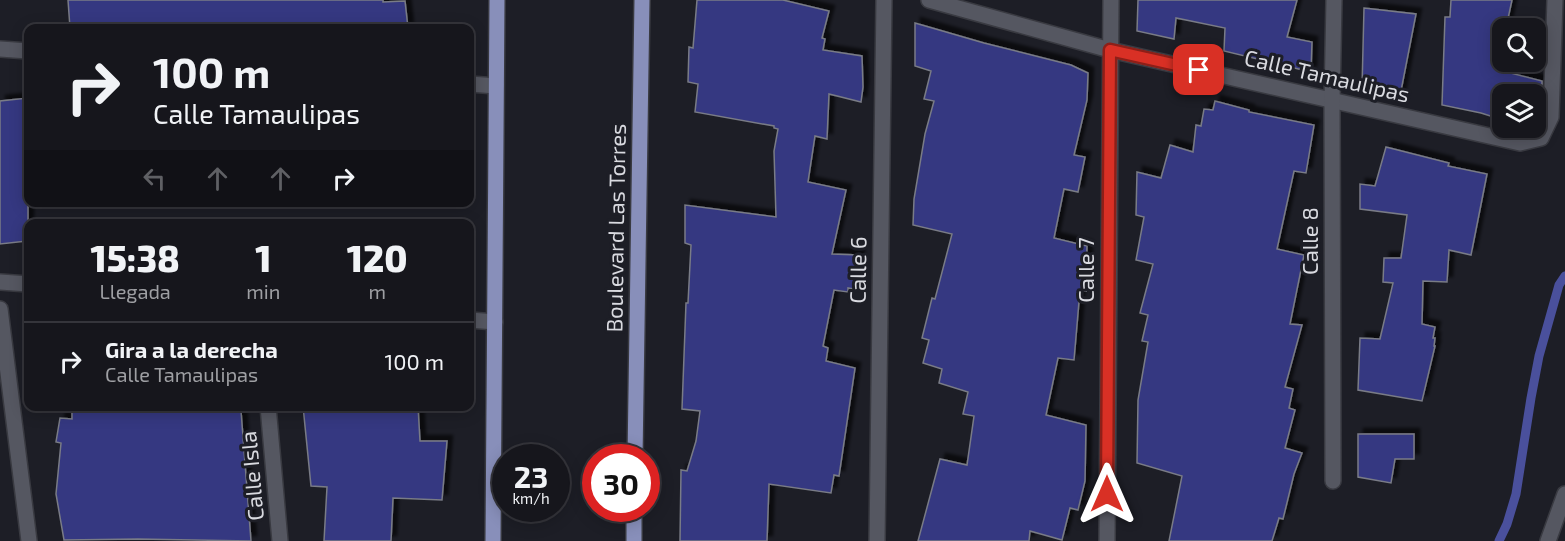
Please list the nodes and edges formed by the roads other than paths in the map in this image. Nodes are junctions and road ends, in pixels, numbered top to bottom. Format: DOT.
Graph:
graph roads {
  1 [pos="497,0"];
  2 [pos="642,0"];
  3 [pos="884,0"];
  4 [pos="929,0"];
  5 [pos="1111,0"];
  6 [pos="1334,0"];
  7 [pos="1555,0"];
  8 [pos="0,49"];
  9 [pos="1110,50"];
  10 [pos="24,51"];
  11 [pos="474,84"];
  12 [pos="496,86"];
  13 [pos="1332,101"];
  14 [pos="0,282"];
  15 [pos="24,284"];
  16 [pos="0,309"];
  17 [pos="474,320"];
  18 [pos="495,322"];
  19 [pos="268,411"];
  20 [pos="635,444"];
  21 [pos="1333,481"];
  22 [pos="1565,494"];
  23 [pos="634,522"];
  24 [pos="29,541"];
  25 [pos="280,541"];
  26 [pos="493,541"];
  27 [pos="634,541"];
  28 [pos="878,541"];
  29 [pos="1107,541"];
  30 [pos="1548,541"];
  1 -- 12 [label="main road"];
  2 -- 20 [label="main road, Boulevard Las Torres"];
  3 -- 28 [label="street, Calle 6"];
  4 -- 9 [label="street, Calle Tamaulipas"];
  5 -- 9 [label="street, Calle 7"];
  6 -- 13 [label="street, Calle 8"];
  7 -- 13 [label="street, Calle Tamaulipas"];
  8 -- 10 [label="street"];
  9 -- 13 [label="street, Calle Tamaulipas"];
  9 -- 29 [label="street, Calle 7"];
  11 -- 12 [label="street"];
  12 -- 18 [label="main road"];
  13 -- 21 [label="street, Calle 8"];
  14 -- 15 [label="street"];
  16 -- 24 [label="street"];
  17 -- 18 [label="street"];
  18 -- 26 [label="main road"];
  19 -- 25 [label="street, Calle Isla"];
  22 -- 30 [label="street"];
  23 -- 27 [label="main road"];
}
